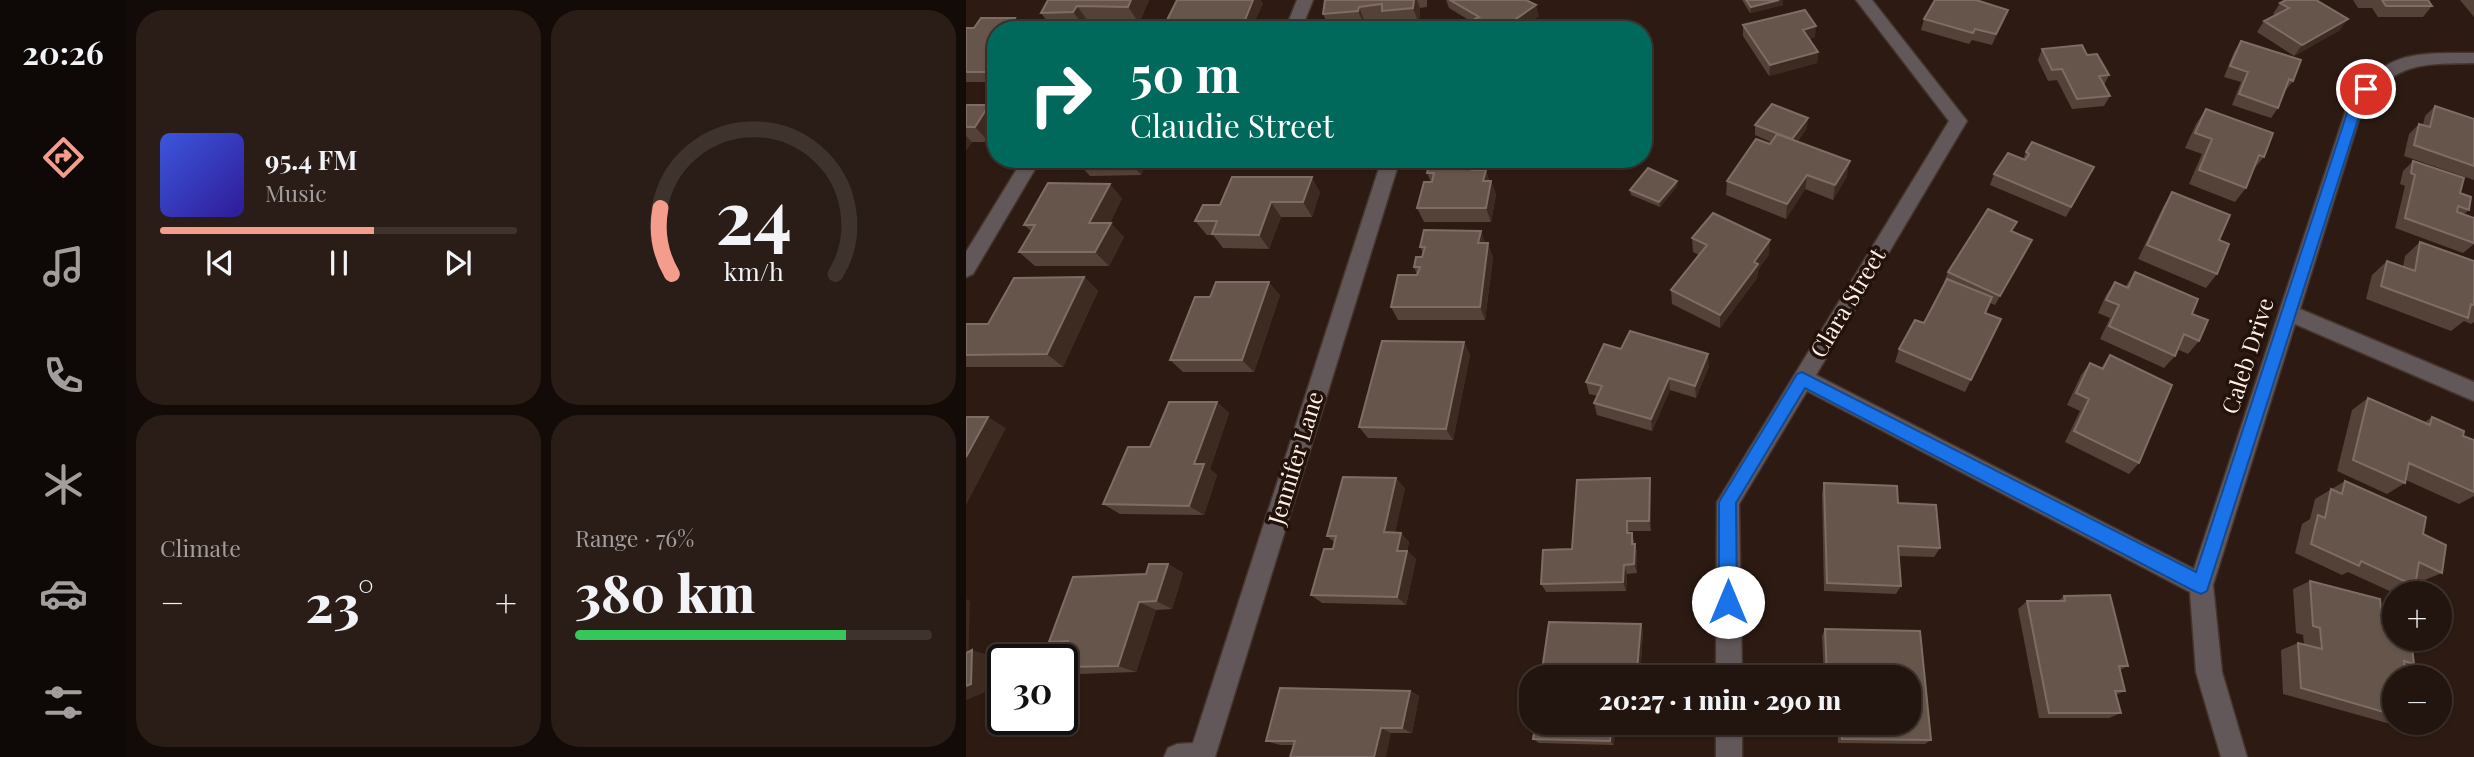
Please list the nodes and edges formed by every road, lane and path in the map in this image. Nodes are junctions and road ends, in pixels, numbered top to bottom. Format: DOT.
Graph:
graph roads {
  1 [pos="1305,0"];
  2 [pos="1864,0"];
  3 [pos="1297,21"];
  4 [pos="2474,58"];
  5 [pos="1027,168"];
  6 [pos="1388,168"];
  7 [pos="966,270"];
  8 [pos="2289,313"];
  9 [pos="1802,378"];
  10 [pos="2474,392"];
  11 [pos="2201,584"];
  12 [pos="1729,665"];
  13 [pos="1729,735"];
  14 [pos="1177,757"];
  15 [pos="1202,757"];
  16 [pos="1729,757"];
  17 [pos="2234,757"];
  1 -- 3 [label="street"];
  2 -- 9 [label="street, Clara Street"];
  4 -- 8 [label="street, Caleb Drive"];
  5 -- 7 [label="street"];
  6 -- 15 [label="street, Jennifer Lane"];
  8 -- 10 [label="street"];
  8 -- 11 [label="street, Caleb Drive"];
  9 -- 11 [label="street"];
  9 -- 12 [label="street, Clara Street"];
  11 -- 17 [label="street, Caleb Drive"];
  13 -- 16 [label="street"];
  14 -- 15 [label="street"];
}
